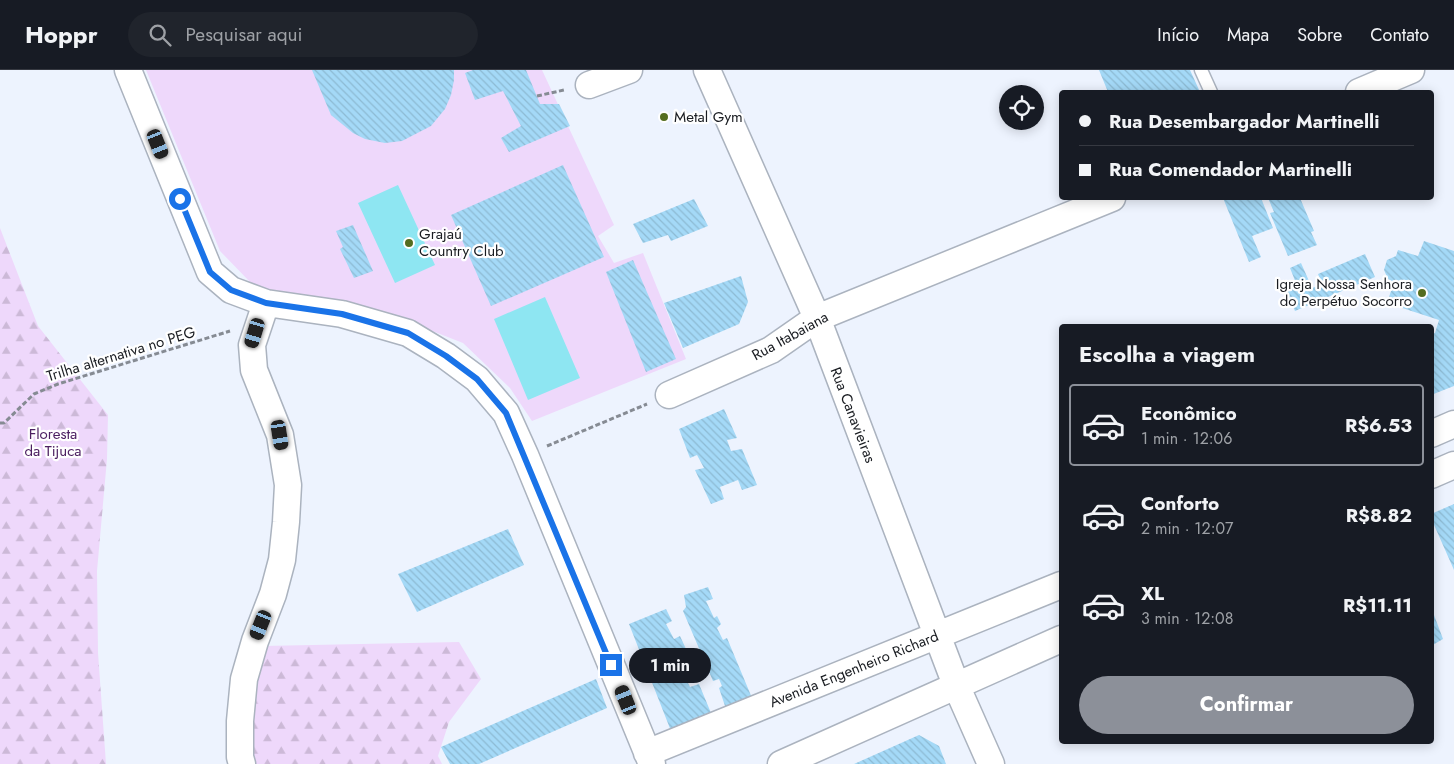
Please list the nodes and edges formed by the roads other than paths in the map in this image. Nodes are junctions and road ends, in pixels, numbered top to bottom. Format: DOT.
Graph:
graph roads {
  1 [pos="128,70"];
  2 [pos="629,70"];
  3 [pos="707,70"];
  4 [pos="1201,70"];
  5 [pos="1411,70"];
  6 [pos="590,84"];
  7 [pos="1210,90"];
  8 [pos="1364,90"];
  9 [pos="1107,200"];
  10 [pos="262,312"];
  11 [pos="817,318"];
  12 [pos="669,395"];
  13 [pos="1454,424"];
  14 [pos="1434,433"];
  15 [pos="1454,465"];
  16 [pos="1434,474"];
  17 [pos="1059,586"];
  18 [pos="937,636"];
  19 [pos="1059,639"];
  20 [pos="956,685"];
  21 [pos="650,758"];
  22 [pos="242,764"];
  23 [pos="781,764"];
  24 [pos="991,764"];
  1 -- 10 [label="street"];
  2 -- 6 [label="street"];
  3 -- 11 [label="street, Rua Canavieiras"];
  4 -- 7 [label="lane"];
  5 -- 8 [label="street"];
  9 -- 11 [label="street, Rua Itabaiana"];
  10 -- 21 [label="street"];
  10 -- 22 [label="street"];
  11 -- 12 [label="street, Rua Itabaiana"];
  11 -- 18 [label="street, Rua Canavieiras"];
  13 -- 14 [label="street"];
  15 -- 16 [label="street"];
  17 -- 18 [label="street, Avenida Engenheiro Richard"];
  18 -- 20 [label="street, Rua Canavieiras"];
  18 -- 21 [label="street, Avenida Engenheiro Richard"];
  19 -- 20 [label="street"];
  20 -- 23 [label="street"];
  20 -- 24 [label="street, Rua Canavieiras"];
}
